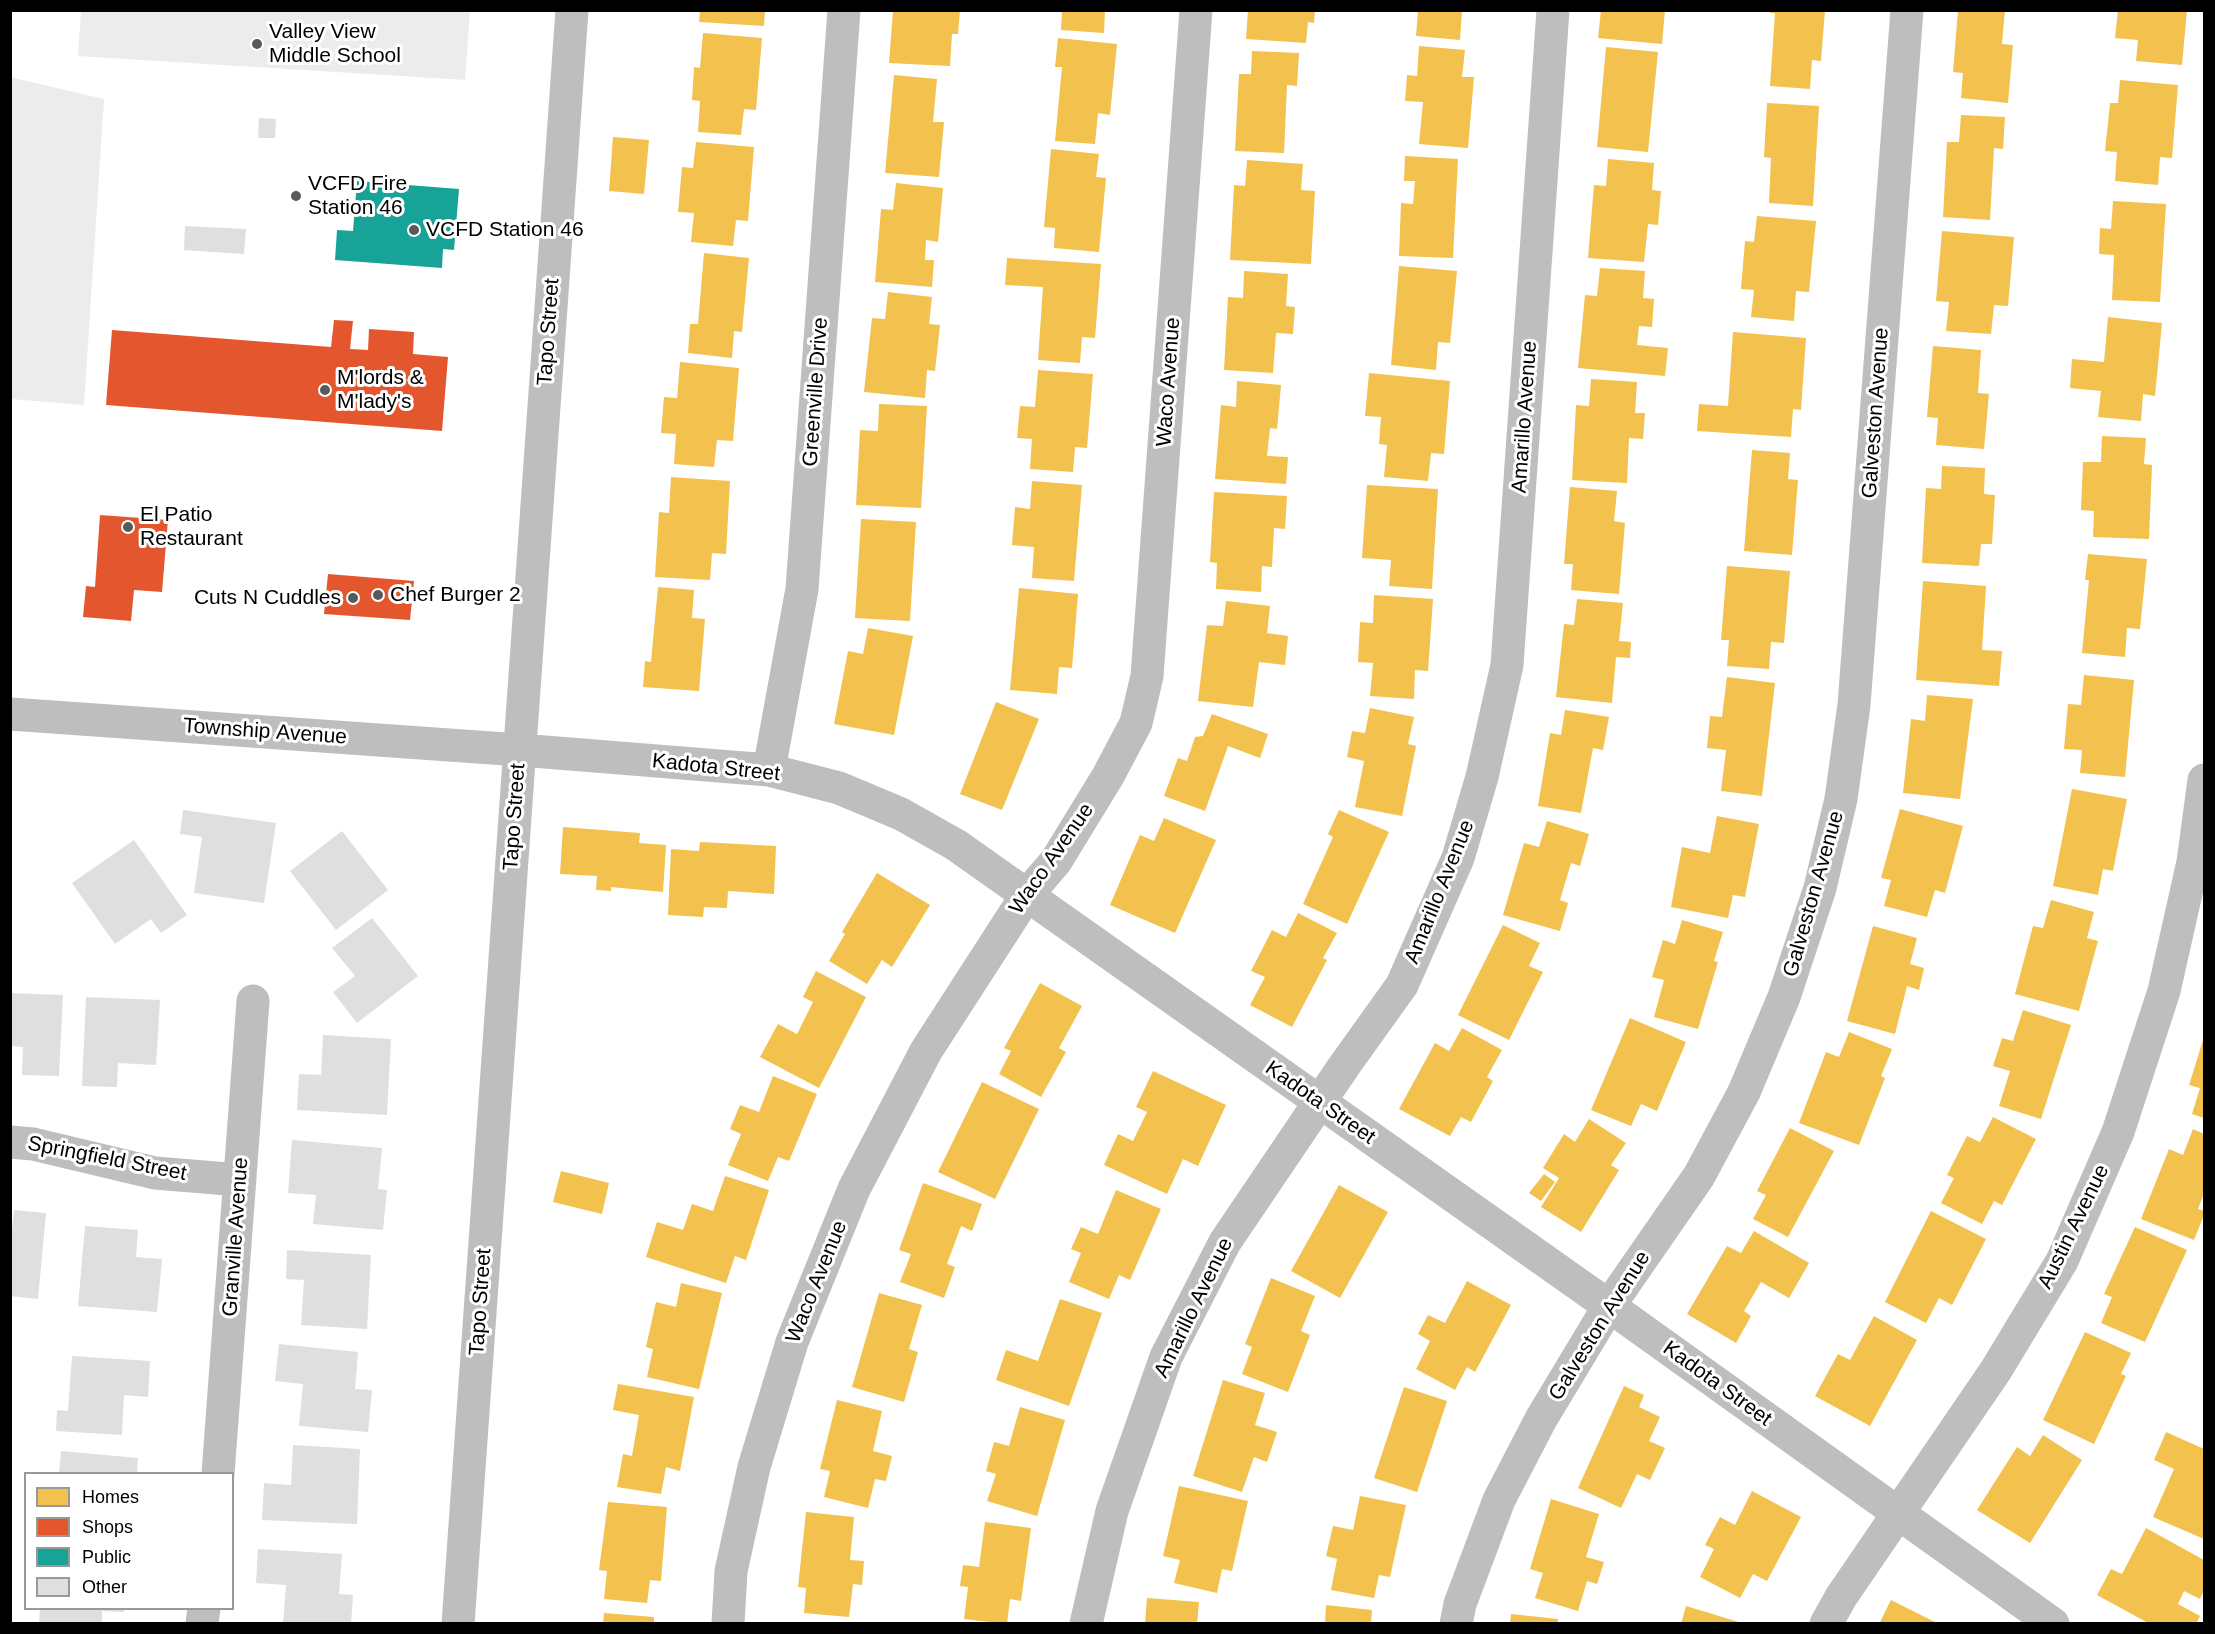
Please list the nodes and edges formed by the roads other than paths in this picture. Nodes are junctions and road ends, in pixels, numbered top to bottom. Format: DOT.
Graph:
graph roads {
  1 [pos="572,10"];
  2 [pos="844,10"];
  3 [pos="1196,10"];
  4 [pos="1553,10"];
  5 [pos="1907,10"];
  6 [pos="10,714"];
  7 [pos="520,750"];
  8 [pos="769,770"];
  9 [pos="2205,780"];
  10 [pos="1026,896"];
  11 [pos="253,1001"];
  12 [pos="1319,1102"];
  13 [pos="10,1142"];
  14 [pos="240,1180"];
  15 [pos="1609,1306"];
  16 [pos="218,1472"];
  17 [pos="1898,1514"];
  18 [pos="458,1623"];
  19 [pos="728,1623"];
  20 [pos="1086,1623"];
  21 [pos="1456,1623"];
  22 [pos="1826,1623"];
  23 [pos="2053,1623"];
  1 -- 7 [label="street, Tapo Street"];
  2 -- 8 [label="street, Greenville Drive"];
  3 -- 10 [label="street, Waco Avenue"];
  4 -- 12 [label="street, Amarillo Avenue"];
  5 -- 15 [label="street, Galveston Avenue"];
  6 -- 7 [label="street, Township Avenue"];
  7 -- 8 [label="street, Kadota Street"];
  7 -- 18 [label="street, Tapo Street"];
  8 -- 10 [label="street, Kadota Street"];
  9 -- 17 [label="street, Austin Avenue"];
  10 -- 12 [label="street, Kadota Street"];
  10 -- 19 [label="street, Waco Avenue"];
  11 -- 14 [label="street, Granville Avenue"];
  12 -- 15 [label="street, Kadota Street"];
  12 -- 20 [label="street, Amarillo Avenue"];
  13 -- 14 [label="street, Springfield Street"];
  14 -- 16 [label="street, Granville Avenue"];
  15 -- 17 [label="street, Kadota Street"];
  15 -- 21 [label="street, Galveston Avenue"];
  17 -- 22 [label="street, Austin Avenue"];
  17 -- 23 [label="street, Kadota Street"];
}
